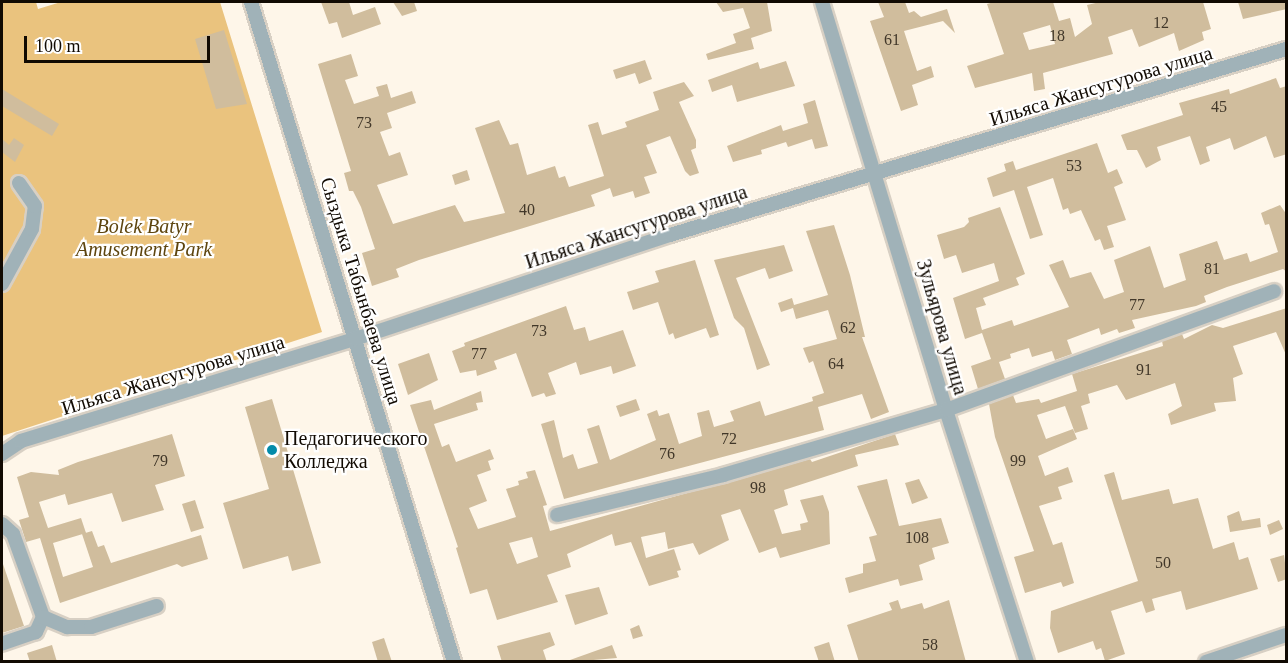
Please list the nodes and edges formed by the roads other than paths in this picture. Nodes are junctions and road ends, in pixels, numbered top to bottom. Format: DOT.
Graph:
graph roads {
  1 [pos="251,2"];
  2 [pos="822,2"];
  3 [pos="1287,49"];
  4 [pos="877,173"];
  5 [pos="19,183"];
  6 [pos="2,284"];
  7 [pos="1274,291"];
  8 [pos="355,339"];
  9 [pos="946,410"];
  10 [pos="2,454"];
  11 [pos="557,515"];
  12 [pos="2,524"];
  13 [pos="157,606"];
  14 [pos="43,617"];
  15 [pos="1287,635"];
  16 [pos="2,644"];
  17 [pos="454,662"];
  18 [pos="1027,662"];
  19 [pos="1206,662"];
  1 -- 8 [label="street, Сыздыка Табынбаева улица"];
  2 -- 4 [label="street, Зульярова улица"];
  3 -- 4 [label="street, Ильяса Жансугурова улица"];
  4 -- 8 [label="street, Ильяса Жансугурова улица"];
  4 -- 9 [label="street, Зульярова улица"];
  5 -- 6 [label="street"];
  7 -- 9 [label="street"];
  8 -- 10 [label="street, Ильяса Жансугурова улица"];
  8 -- 17 [label="street, Сыздыка Табынбаева улица"];
  9 -- 11 [label="street"];
  9 -- 18 [label="street, Зульярова улица"];
  12 -- 14 [label="street"];
  13 -- 14 [label="street"];
  14 -- 16 [label="street"];
  15 -- 19 [label="street"];
}
